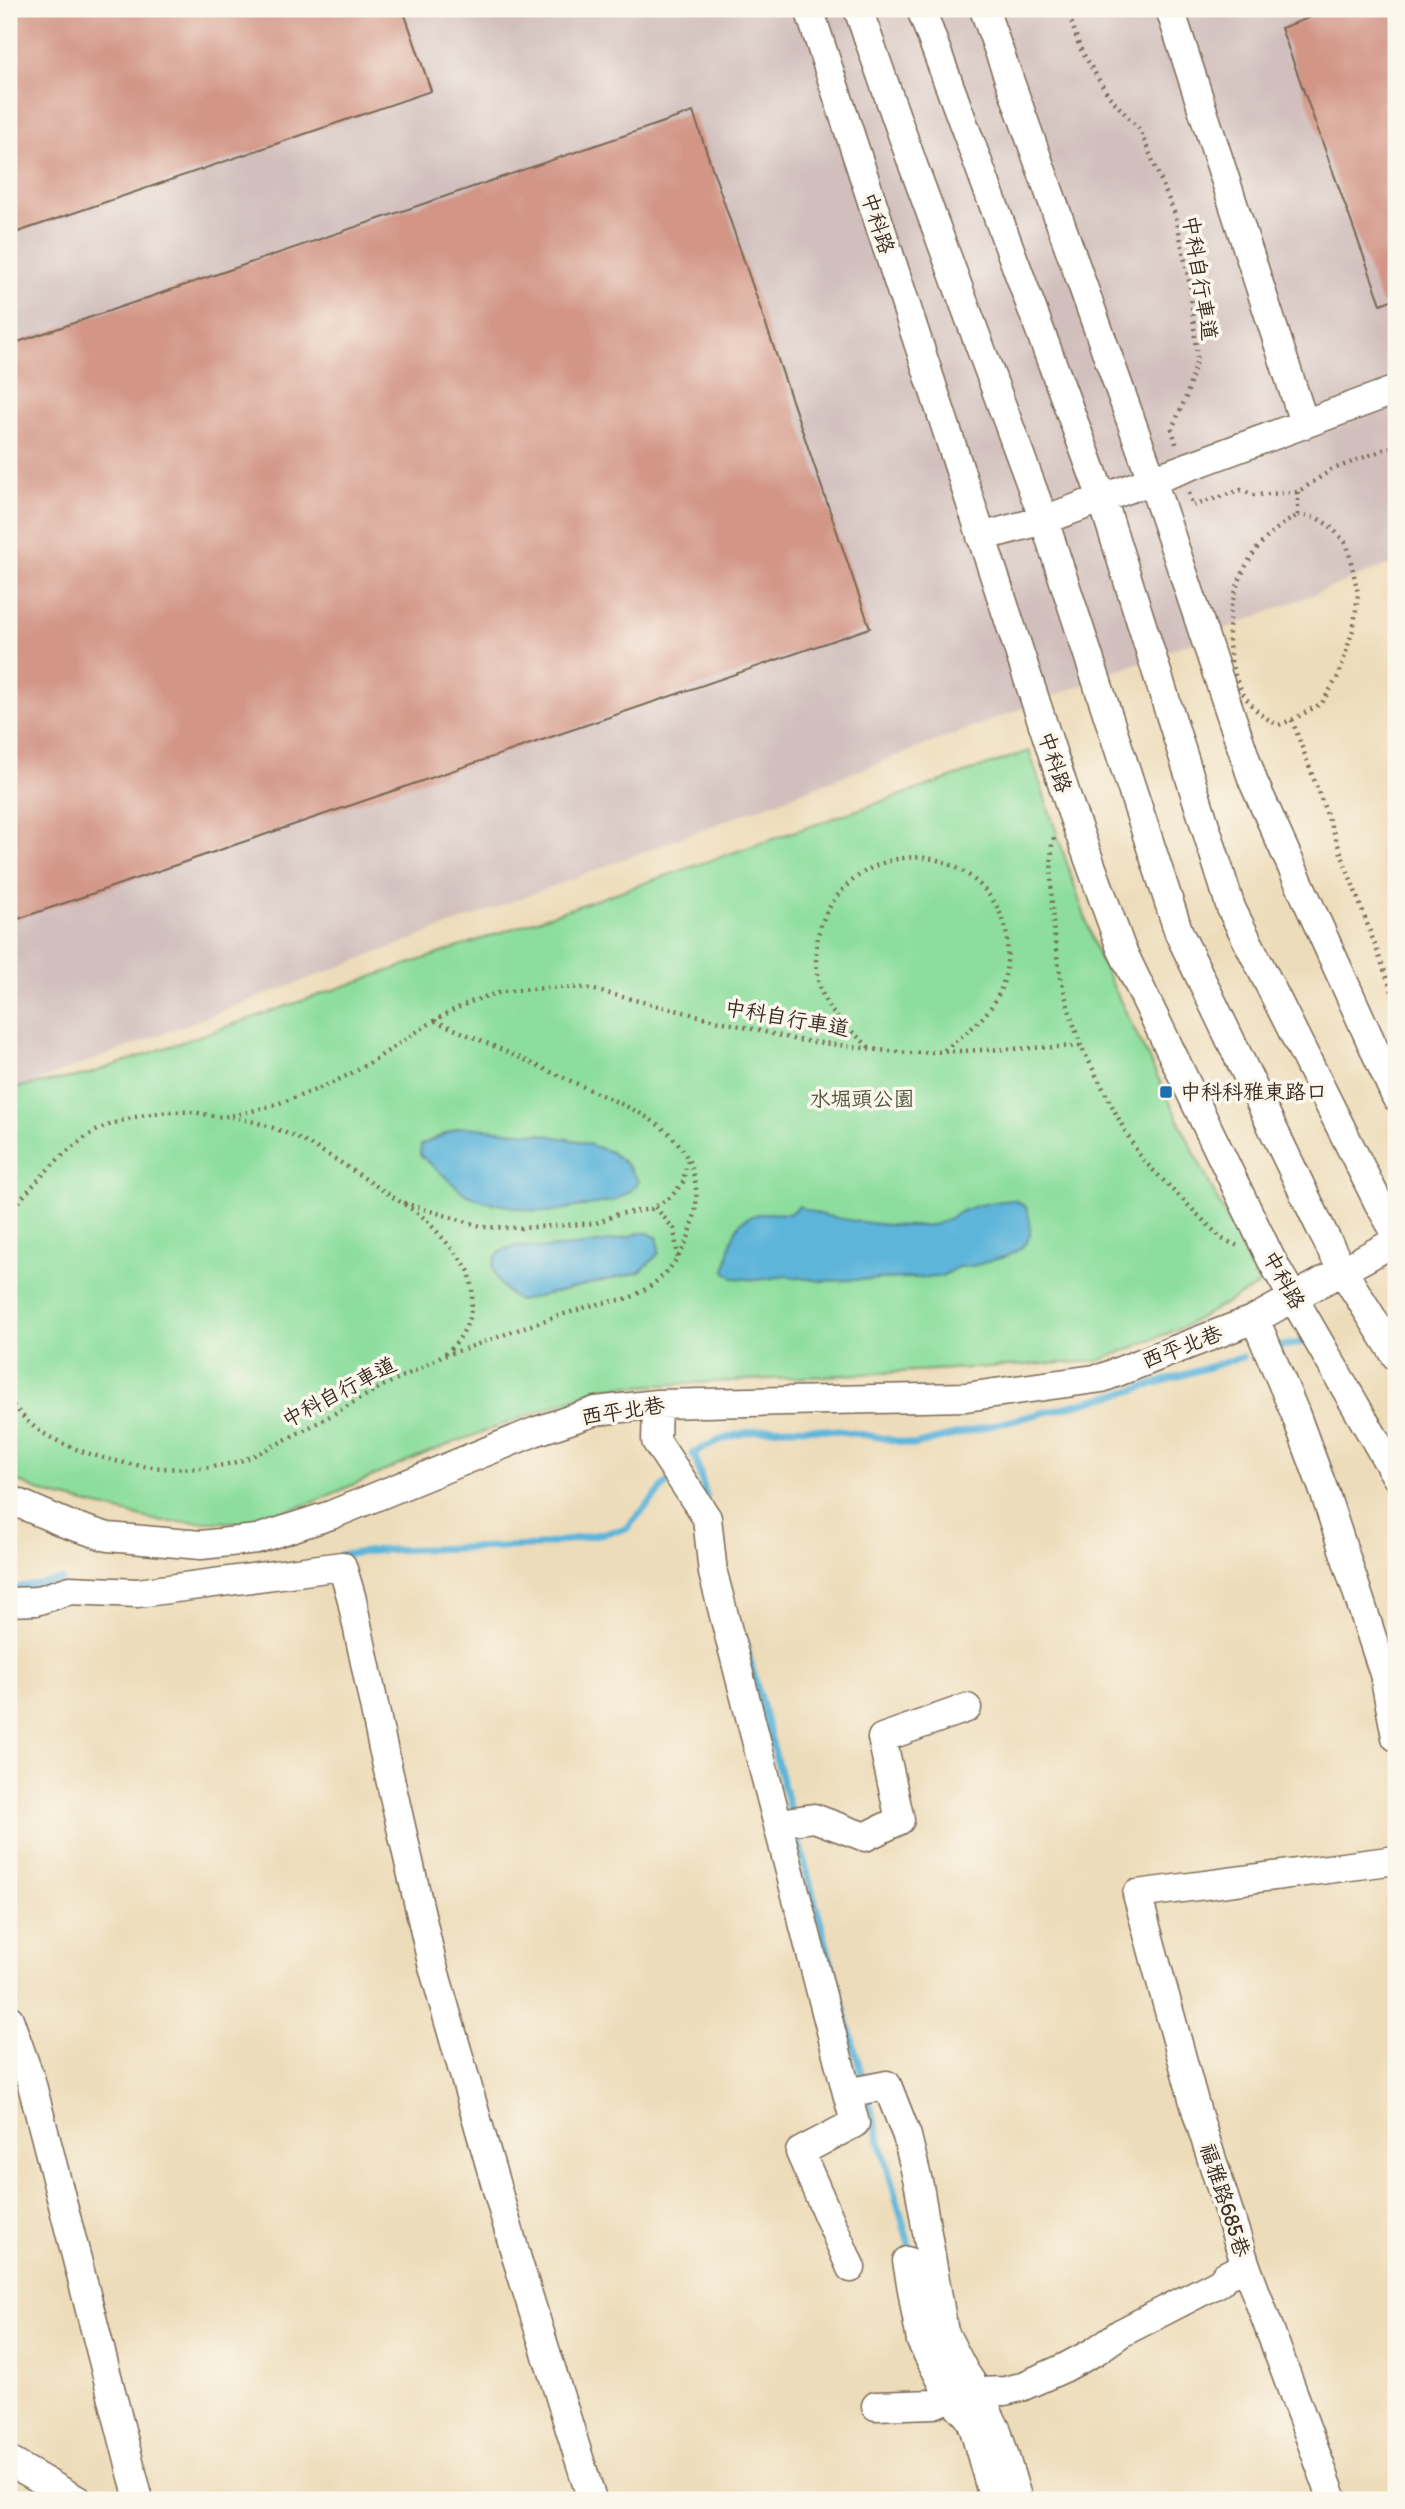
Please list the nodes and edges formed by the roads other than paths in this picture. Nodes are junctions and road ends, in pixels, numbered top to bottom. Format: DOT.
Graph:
graph roads {
  1 [pos="808,9"];
  2 [pos="843,9"];
  3 [pos="858,9"];
  4 [pos="921,9"];
  5 [pos="932,9"];
  6 [pos="984,9"];
  7 [pos="1170,9"];
  8 [pos="947,80"];
  9 [pos="913,166"];
  10 [pos="1396,390"];
  11 [pos="1304,423"];
  12 [pos="1152,480"];
  13 [pos="1102,498"];
  14 [pos="1044,520"];
  15 [pos="981,537"];
  16 [pos="1396,1097"];
  17 [pos="1396,1233"];
  18 [pos="1396,1241"];
  19 [pos="1342,1270"];
  20 [pos="1294,1298"];
  21 [pos="1255,1319"];
  22 [pos="1396,1356"];
  23 [pos="657,1404"];
  24 [pos="1396,1476"];
  25 [pos="9,1499"];
  26 [pos="9,1602"];
  27 [pos="968,1708"];
  28 [pos="1396,1737"];
  29 [pos="779,1823"];
  30 [pos="1396,1860"];
  31 [pos="9,2019"];
  32 [pos="847,2093"];
  33 [pos="907,2261"];
  34 [pos="1246,2266"];
  35 [pos="850,2268"];
  36 [pos="978,2392"];
  37 [pos="950,2397"];
  38 [pos="876,2406"];
  39 [pos="9,2461"];
  40 [pos="77,2500"];
  41 [pos="139,2500"];
  42 [pos="592,2500"];
  43 [pos="994,2500"];
  44 [pos="1018,2500"];
  45 [pos="1333,2500"];
  1 -- 15 [label="street, 中科路"];
  2 -- 9 [label="street"];
  3 -- 9 [label="street"];
  4 -- 8 [label="street"];
  5 -- 8 [label="street"];
  6 -- 12 [label="street"];
  7 -- 11 [label="street"];
  8 -- 13 [label="street"];
  9 -- 14 [label="street"];
  10 -- 11 [label="street"];
  11 -- 12 [label="street"];
  12 -- 13 [label="street"];
  12 -- 16 [label="street"];
  13 -- 14 [label="street"];
  13 -- 17 [label="street"];
  14 -- 15 [label="street"];
  14 -- 19 [label="street"];
  15 -- 20 [label="street, 中科路"];
  18 -- 19 [label="street, 西平北巷"];
  19 -- 20 [label="street, 西平北巷"];
  19 -- 22 [label="street"];
  20 -- 21 [label="street, 西平北巷"];
  20 -- 24 [label="street, 中科路"];
  21 -- 23 [label="street, 西平北巷"];
  21 -- 28 [label="street"];
  23 -- 25 [label="street, 西平北巷"];
  23 -- 29 [label="street"];
  26 -- 42 [label="street"];
  27 -- 29 [label="street"];
  29 -- 32 [label="street"];
  30 -- 34 [label="street, 福雅路685巷"];
  31 -- 41 [label="street"];
  32 -- 35 [label="street"];
  32 -- 36 [label="street"];
  33 -- 37 [label="street"];
  34 -- 36 [label="street"];
  34 -- 45 [label="street, 福雅路685巷"];
  36 -- 37 [label="street"];
  36 -- 44 [label="street"];
  37 -- 38 [label="street"];
  37 -- 43 [label="street"];
  39 -- 40 [label="street"];
}
